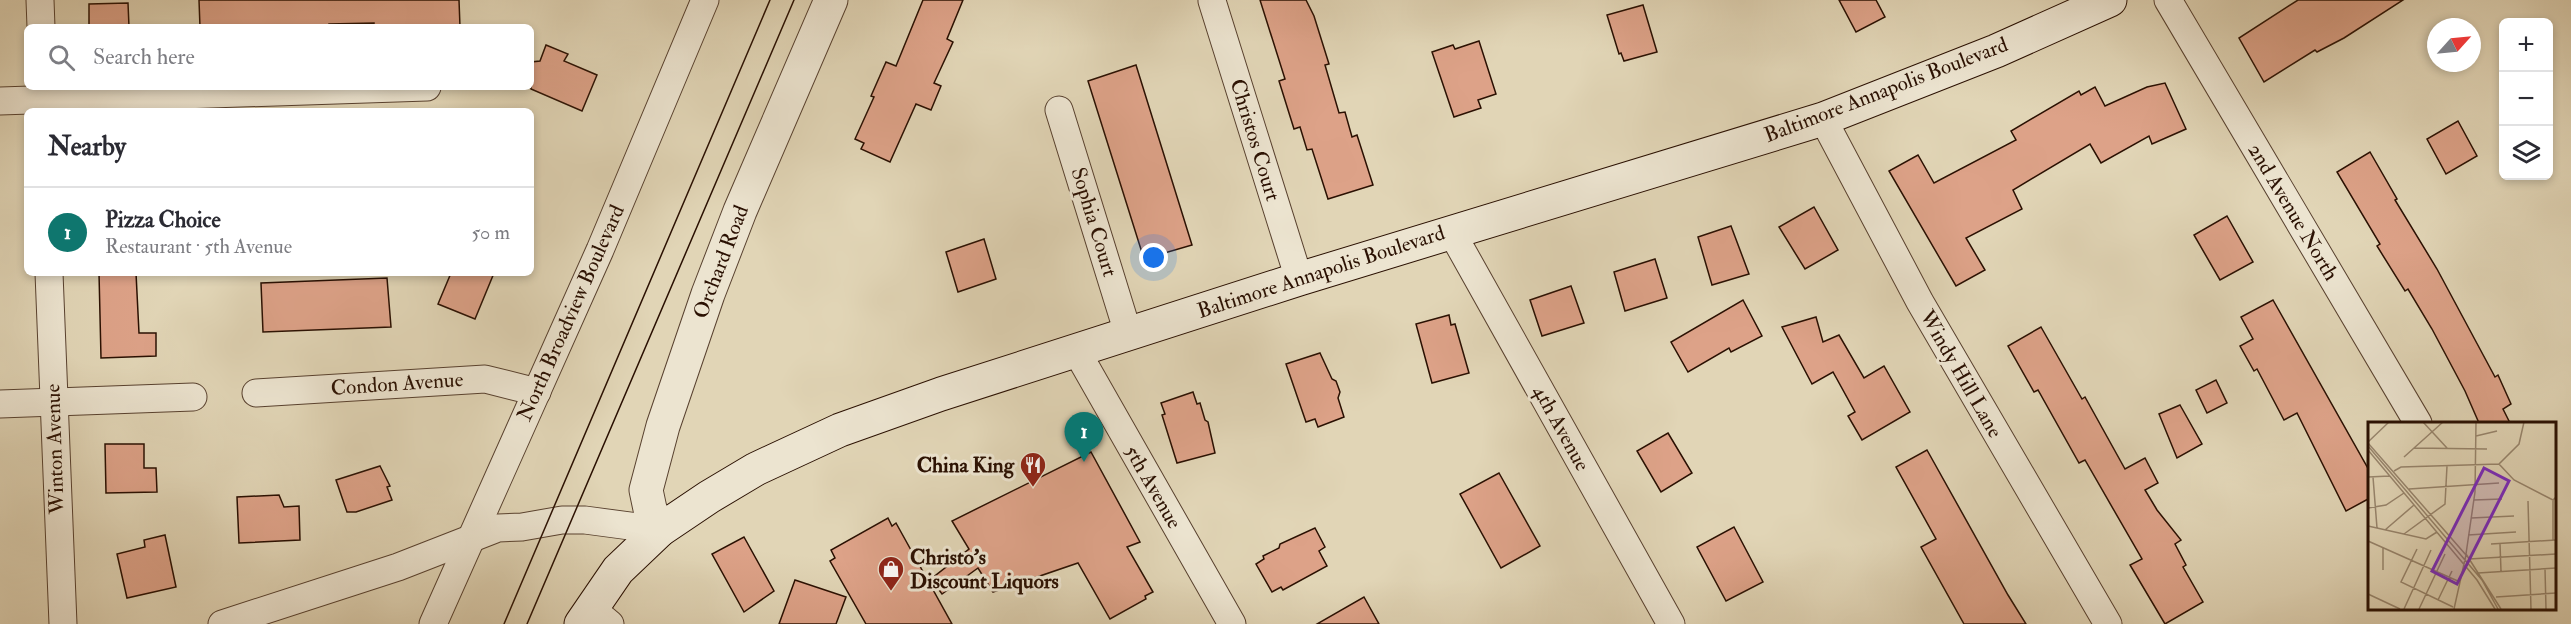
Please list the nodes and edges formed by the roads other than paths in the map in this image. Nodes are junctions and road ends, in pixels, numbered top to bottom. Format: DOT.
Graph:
graph roads {
  1 [pos="40,0"];
  2 [pos="705,0"];
  3 [pos="831,0"];
  4 [pos="2110,0"];
  5 [pos="2168,0"];
  6 [pos="1212,1"];
  7 [pos="41,24"];
  8 [pos="331,90"];
  9 [pos="44,99"];
  10 [pos="0,101"];
  11 [pos="1059,110"];
  12 [pos="1823,119"];
  13 [pos="1451,231"];
  14 [pos="49,276"];
  15 [pos="1299,279"];
  16 [pos="1128,333"];
  17 [pos="1076,350"];
  18 [pos="537,392"];
  19 [pos="256,393"];
  20 [pos="193,397"];
  21 [pos="53,402"];
  22 [pos="0,404"];
  23 [pos="2417,422"];
  24 [pos="660,530"];
  25 [pos="470,540"];
  26 [pos="594,619"];
  27 [pos="63,624"];
  28 [pos="222,624"];
  29 [pos="433,624"];
  30 [pos="1232,624"];
  31 [pos="1671,624"];
  32 [pos="2108,624"];
  1 -- 7 [label="street"];
  2 -- 18 [label="street, North Broadview Boulevard"];
  3 -- 24 [label="main road, Orchard Road"];
  4 -- 12 [label="main road, Baltimore Annapolis Boulevard"];
  5 -- 23 [label="street, 2nd Avenue North"];
  6 -- 15 [label="street, Christos Court"];
  8 -- 9 [label="street"];
  9 -- 10 [label="street"];
  11 -- 16 [label="street, Sophia Court"];
  12 -- 13 [label="main road, Baltimore Annapolis Boulevard"];
  12 -- 32 [label="street, Windy Hill Lane"];
  13 -- 15 [label="main road, Baltimore Annapolis Boulevard"];
  13 -- 31 [label="street, 4th Avenue"];
  14 -- 21 [label="street, Winton Avenue"];
  15 -- 16 [label="main road, Baltimore Annapolis Boulevard"];
  16 -- 17 [label="main road, Baltimore Annapolis Boulevard"];
  17 -- 24 [label="main road, Baltimore Annapolis Boulevard"];
  17 -- 30 [label="street, 5th Avenue"];
  18 -- 19 [label="street, Condon Avenue"];
  18 -- 25 [label="street, North Broadview Boulevard"];
  20 -- 21 [label="street"];
  21 -- 22 [label="street"];
  21 -- 27 [label="street, Winton Avenue"];
  24 -- 25 [label="street"];
  24 -- 26 [label="main road, Baltimore Annapolis Boulevard"];
  25 -- 28 [label="street"];
  25 -- 29 [label="street, North Broadview Boulevard"];
}
